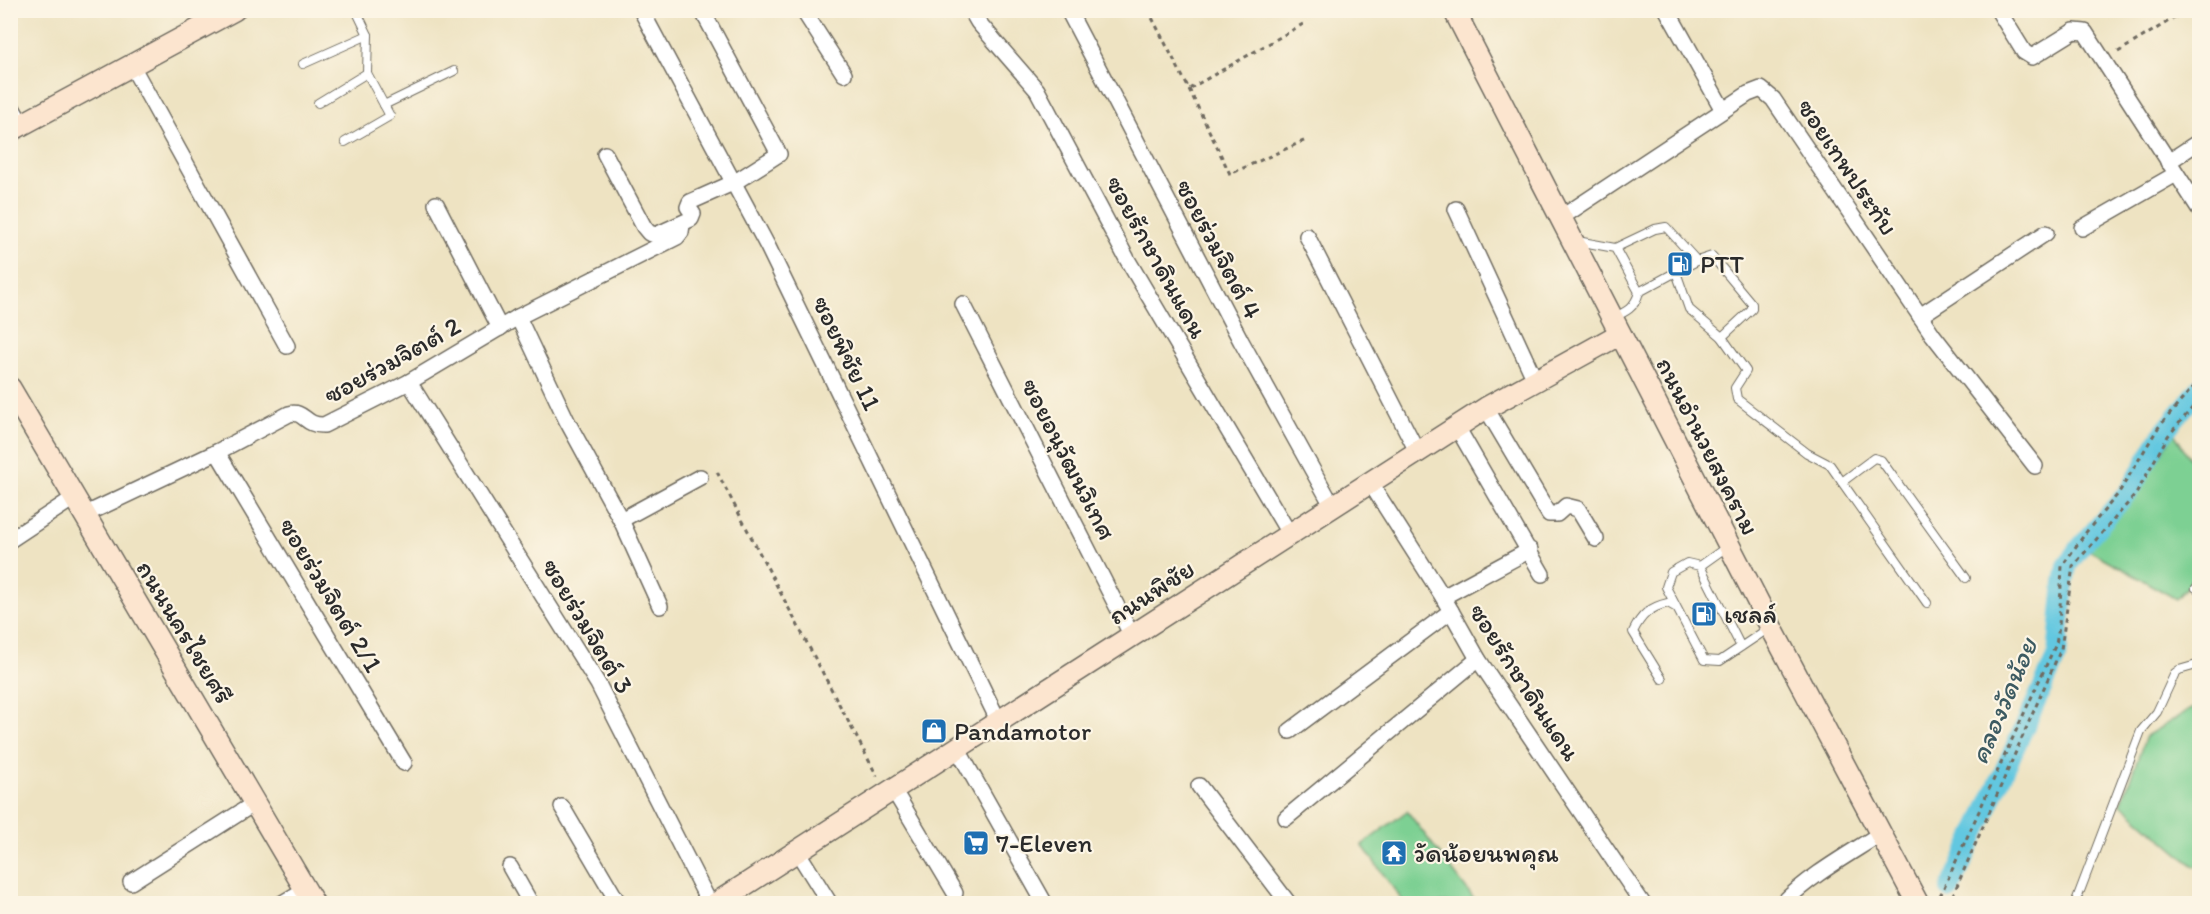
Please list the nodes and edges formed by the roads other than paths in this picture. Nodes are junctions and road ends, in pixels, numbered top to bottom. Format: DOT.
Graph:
graph roads {
  1 [pos="234,10"];
  2 [pos="356,10"];
  3 [pos="641,10"];
  4 [pos="705,10"];
  5 [pos="803,10"];
  6 [pos="971,10"];
  7 [pos="1068,10"];
  8 [pos="1454,10"];
  9 [pos="1667,10"];
  10 [pos="1998,10"];
  11 [pos="368,35"];
  12 [pos="303,64"];
  13 [pos="132,66"];
  14 [pos="454,71"];
  15 [pos="367,73"];
  16 [pos="844,74"];
  17 [pos="318,103"];
  18 [pos="10,104"];
  19 [pos="384,105"];
  20 [pos="1723,110"];
  21 [pos="16,128"];
  22 [pos="2199,141"];
  23 [pos="345,142"];
  24 [pos="605,154"];
  25 [pos="2172,168"];
  26 [pos="735,182"];
  27 [pos="436,204"];
  28 [pos="1456,209"];
  29 [pos="2199,210"];
  30 [pos="1562,217"];
  31 [pos="682,225"];
  32 [pos="2082,228"];
  33 [pos="2046,233"];
  34 [pos="1307,236"];
  35 [pos="1573,240"];
  36 [pos="1615,248"];
  37 [pos="1697,261"];
  38 [pos="1677,272"];
  39 [pos="1638,292"];
  40 [pos="963,304"];
  41 [pos="1920,316"];
  42 [pos="518,317"];
  43 [pos="1615,326"];
  44 [pos="500,328"];
  45 [pos="1722,337"];
  46 [pos="287,346"];
  47 [pos="1535,380"];
  48 [pos="409,382"];
  49 [pos="10,388"];
  50 [pos="1486,408"];
  51 [pos="1457,427"];
  52 [pos="217,452"];
  53 [pos="1418,453"];
  54 [pos="2035,466"];
  55 [pos="700,477"];
  56 [pos="1842,482"];
  57 [pos="1371,484"];
  58 [pos="80,506"];
  59 [pos="1333,507"];
  60 [pos="621,520"];
  61 [pos="1290,536"];
  62 [pos="1596,539"];
  63 [pos="10,540"];
  64 [pos="1729,545"];
  65 [pos="1530,550"];
  66 [pos="1700,566"];
  67 [pos="1542,574"];
  68 [pos="1966,578"];
  69 [pos="1443,597"];
  70 [pos="1927,603"];
  71 [pos="660,606"];
  72 [pos="1675,607"];
  73 [pos="1451,611"];
  74 [pos="1771,627"];
  75 [pos="1132,636"];
  76 [pos="1741,647"];
  77 [pos="1478,659"];
  78 [pos="2199,664"];
  79 [pos="1662,679"];
  80 [pos="999,722"];
  81 [pos="1290,731"];
  82 [pos="957,748"];
  83 [pos="404,763"];
  84 [pos="1199,786"];
  85 [pos="890,792"];
  86 [pos="255,803"];
  87 [pos="562,807"];
  88 [pos="1286,818"];
  89 [pos="1880,834"];
  90 [pos="797,851"];
  91 [pos="510,867"];
  92 [pos="131,882"];
  93 [pos="955,893"];
  94 [pos="310,896"];
  95 [pos="281,903"];
  96 [pos="531,903"];
  97 [pos="619,903"];
  98 [pos="710,903"];
  99 [pos="715,903"];
  100 [pos="830,903"];
  101 [pos="1045,903"];
  102 [pos="1289,903"];
  103 [pos="1643,903"];
  104 [pos="1782,903"];
  105 [pos="1918,903"];
  106 [pos="2075,903"];
  1 -- 13 [label="street"];
  2 -- 11 [label="lane"];
  3 -- 26 [label="street, ซอยพิชัย 11"];
  4 -- 26 [label="street"];
  5 -- 16 [label="street"];
  6 -- 61 [label="street, ซอยรักษาดินแดน"];
  7 -- 59 [label="street, ซอยร่วมจิตต์ 4"];
  8 -- 30 [label="street, ถนนอำนวยสงคราม"];
  9 -- 20 [label="street"];
  10 -- 25 [label="street"];
  11 -- 12 [label="lane"];
  11 -- 15 [label="lane"];
  13 -- 21 [label="street"];
  13 -- 46 [label="street"];
  14 -- 19 [label="lane"];
  15 -- 17 [label="lane"];
  15 -- 19 [label="lane"];
  18 -- 21 [label="street"];
  19 -- 23 [label="lane"];
  20 -- 30 [label="street, ซอยเทพประทับ"];
  20 -- 41 [label="street, ซอยเทพประทับ"];
  22 -- 25 [label="street"];
  24 -- 31 [label="street"];
  25 -- 29 [label="street"];
  25 -- 32 [label="street"];
  26 -- 31 [label="street"];
  26 -- 80 [label="street, ซอยพิชัย 11"];
  27 -- 44 [label="street"];
  28 -- 47 [label="street"];
  30 -- 35 [label="street, ถนนอำนวยสงคราม"];
  31 -- 42 [label="street, ซอยร่วมจิตต์ 2"];
  33 -- 41 [label="street"];
  34 -- 53 [label="street"];
  35 -- 36 [label="lane"];
  35 -- 43 [label="street, ถนนอำนวยสงคราม"];
  36 -- 37 [label="lane"];
  36 -- 39 [label="lane"];
  37 -- 38 [label="lane"];
  37 -- 45 [label="lane"];
  38 -- 39 [label="lane"];
  38 -- 45 [label="lane"];
  39 -- 43 [label="lane"];
  40 -- 75 [label="street, ซอยอนุวัฒนวิเทศ"];
  41 -- 54 [label="street, ซอยเทพประทับ"];
  42 -- 44 [label="street, ซอยร่วมจิตต์ 2"];
  42 -- 60 [label="street"];
  43 -- 47 [label="street, ถนนพิชัย"];
  43 -- 64 [label="street, ถนนอำนวยสงคราม"];
  44 -- 48 [label="street, ซอยร่วมจิตต์ 2"];
  45 -- 56 [label="lane"];
  47 -- 50 [label="street, ถนนพิชัย"];
  48 -- 52 [label="street, ซอยร่วมจิตต์ 2"];
  48 -- 98 [label="street, ซอยร่วมจิตต์ 3"];
  49 -- 58 [label="street, ถนนนครไชยศรี"];
  50 -- 51 [label="street, ถนนพิชัย"];
  50 -- 62 [label="street"];
  51 -- 53 [label="street, ถนนพิชัย"];
  51 -- 65 [label="street"];
  52 -- 58 [label="street, ซอยร่วมจิตต์ 2"];
  52 -- 83 [label="street, ซอยร่วมจิตต์ 2/1"];
  53 -- 57 [label="street, ถนนพิชัย"];
  55 -- 60 [label="street"];
  56 -- 68 [label="lane"];
  56 -- 70 [label="lane"];
  57 -- 59 [label="street, ถนนพิชัย"];
  57 -- 69 [label="street, ซอยรักษาดินแดน"];
  58 -- 63 [label="street, ซอยร่วมจิตต์ 2"];
  58 -- 86 [label="street, ถนนนครไชยศรี"];
  59 -- 61 [label="street, ถนนพิชัย"];
  60 -- 71 [label="street"];
  61 -- 75 [label="street, ถนนพิชัย"];
  64 -- 66 [label="lane"];
  64 -- 74 [label="street, ถนนอำนวยสงคราม"];
  65 -- 67 [label="street"];
  65 -- 69 [label="street"];
  66 -- 72 [label="lane"];
  66 -- 76 [label="lane"];
  69 -- 73 [label="street, ซอยรักษาดินแดน"];
  72 -- 76 [label="lane"];
  72 -- 79 [label="lane"];
  73 -- 77 [label="street, ซอยรักษาดินแดน"];
  73 -- 81 [label="street"];
  74 -- 76 [label="lane"];
  74 -- 89 [label="street, ถนนอำนวยสงคราม"];
  75 -- 80 [label="street, ถนนพิชัย"];
  77 -- 88 [label="street"];
  77 -- 103 [label="street, ซอยรักษาดินแดน"];
  78 -- 106 [label="lane"];
  80 -- 82 [label="street, ถนนพิชัย"];
  82 -- 85 [label="street, ถนนพิชัย"];
  82 -- 101 [label="street"];
  84 -- 102 [label="street"];
  85 -- 90 [label="street, ถนนพิชัย"];
  85 -- 93 [label="street"];
  86 -- 92 [label="street"];
  86 -- 94 [label="street, ถนนนครไชยศรี"];
  87 -- 97 [label="street"];
  89 -- 104 [label="street"];
  89 -- 105 [label="street, ถนนอำนวยสงคราม"];
  90 -- 99 [label="street, ถนนพิชัย"];
  90 -- 100 [label="street"];
  91 -- 96 [label="street"];
  94 -- 95 [label="street"];
}
